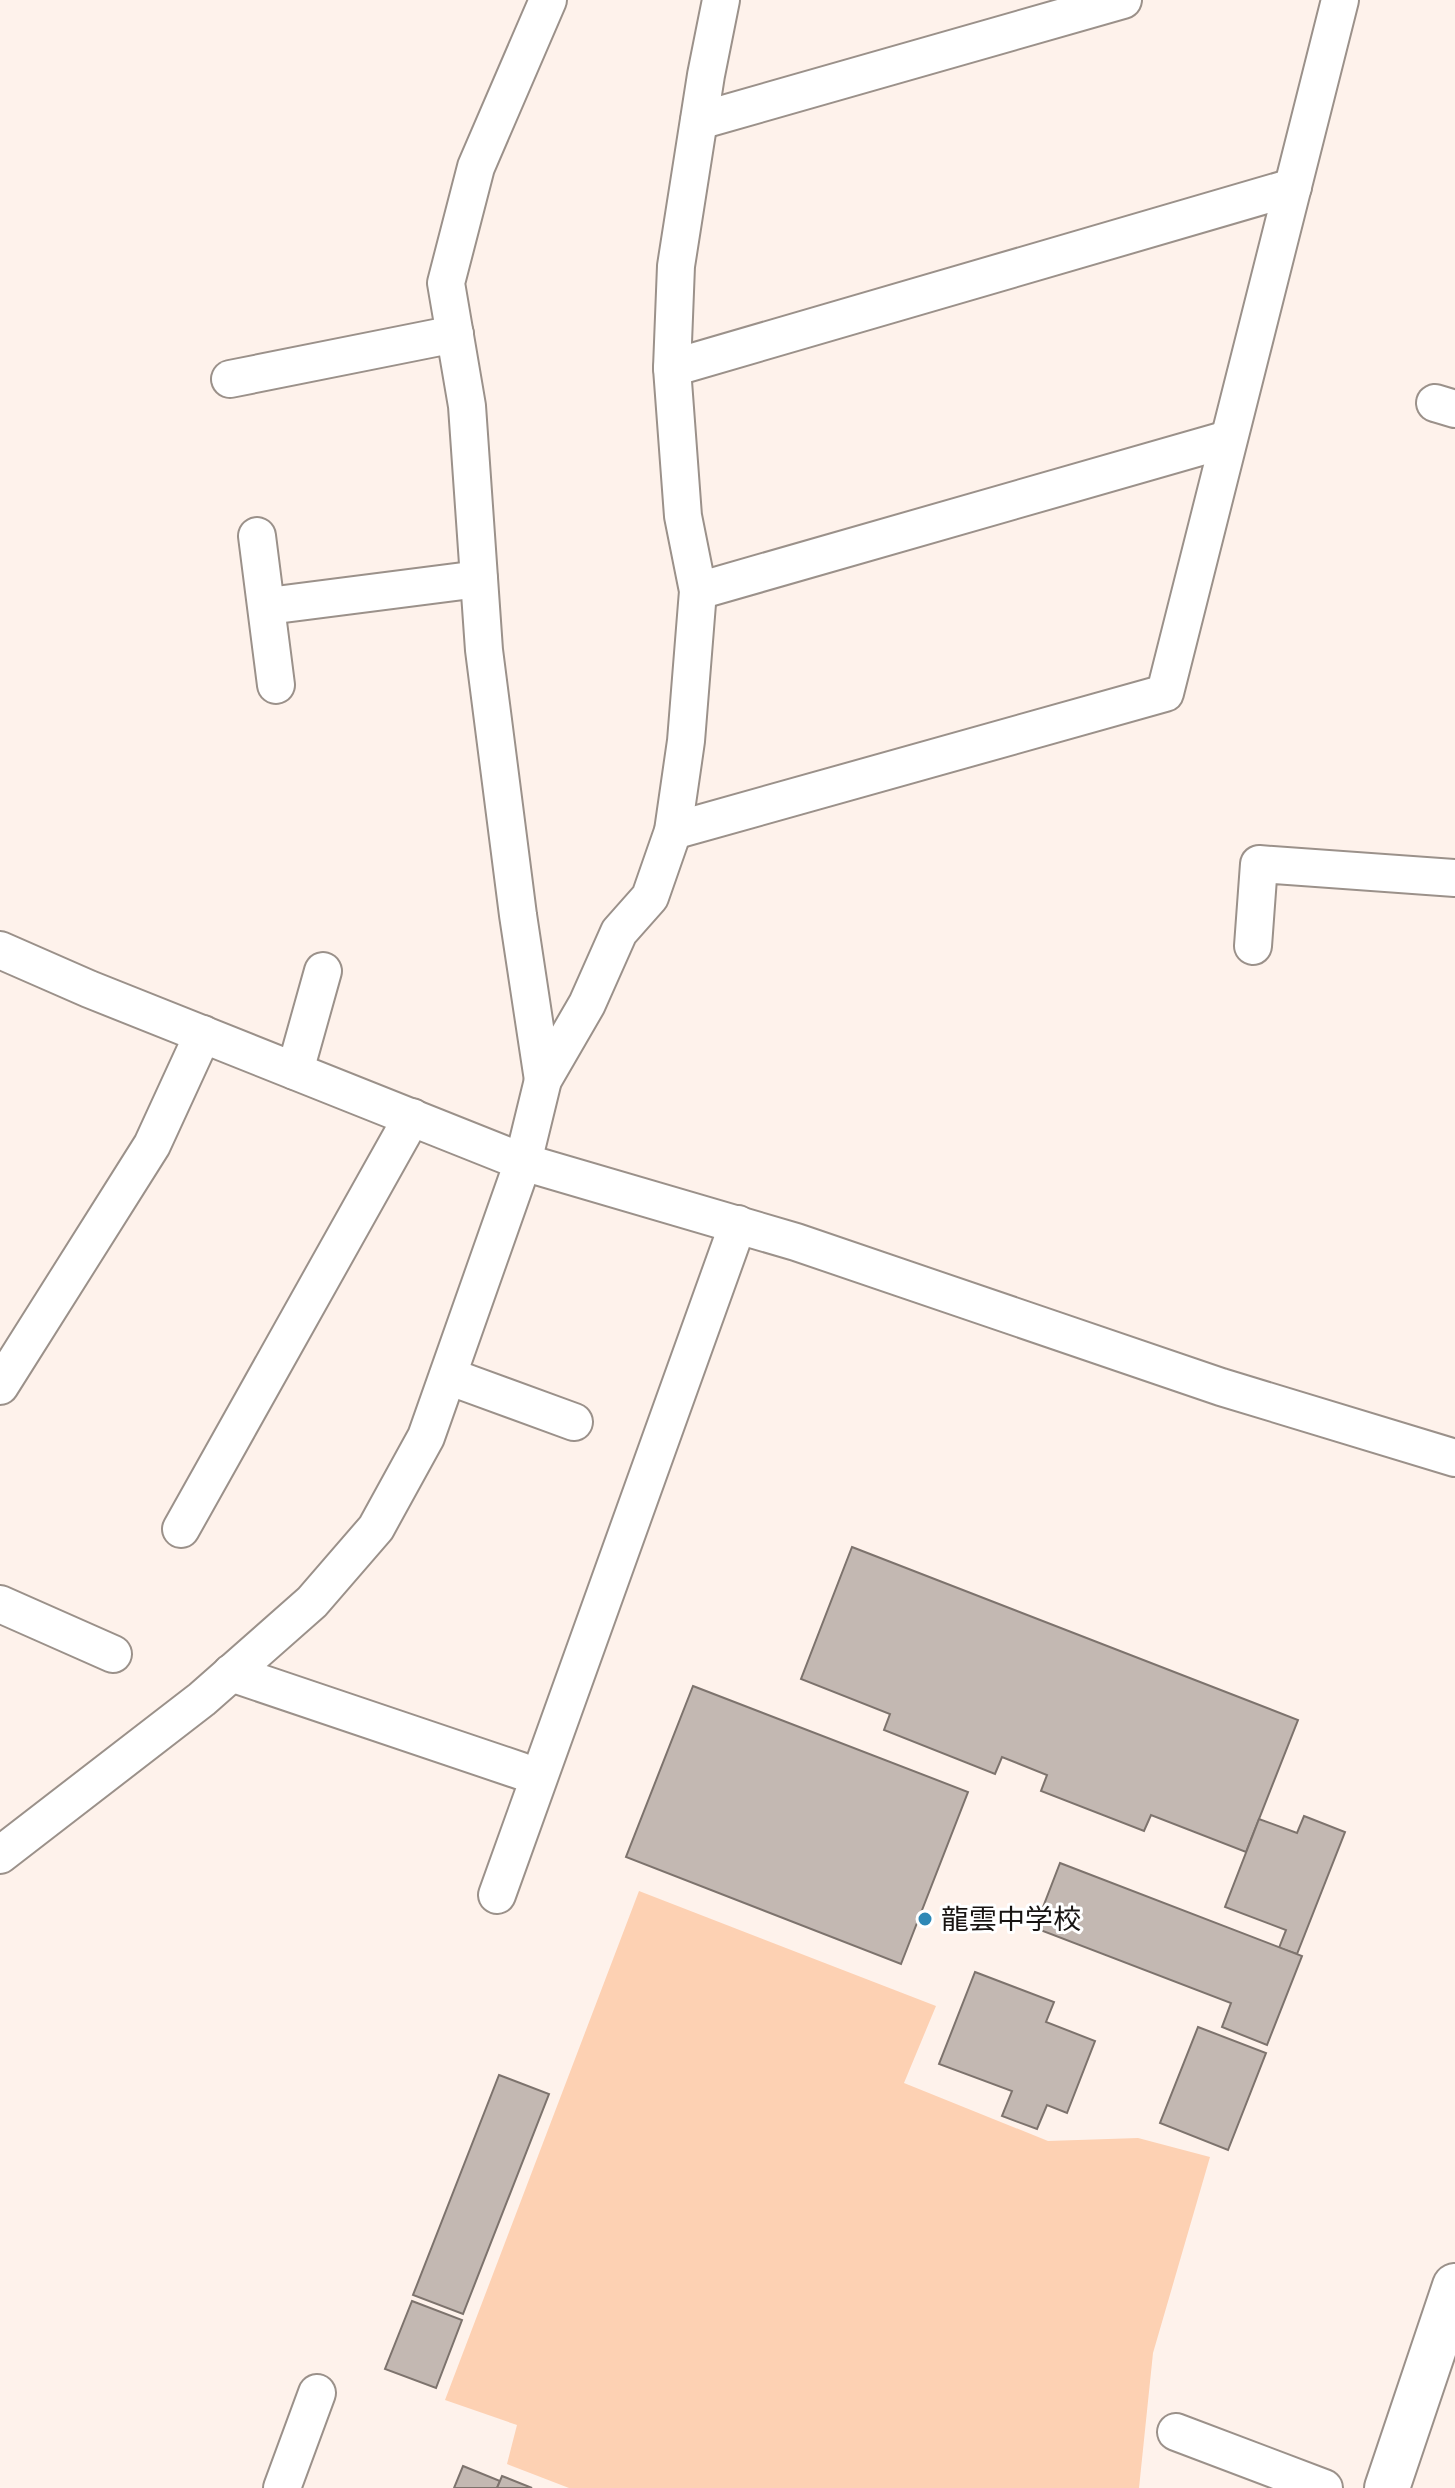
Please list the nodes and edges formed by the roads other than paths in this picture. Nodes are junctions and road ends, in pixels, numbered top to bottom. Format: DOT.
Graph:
graph roads {
  1 [pos="548,0"];
  2 [pos="721,0"];
  3 [pos="1123,0"];
  4 [pos="1340,0"];
  5 [pos="699,121"];
  6 [pos="1293,187"];
  7 [pos="455,334"];
  8 [pos="672,368"];
  9 [pos="230,379"];
  10 [pos="1228,439"];
  11 [pos="257,536"];
  12 [pos="479,579"];
  13 [pos="698,591"];
  14 [pos="268,606"];
  15 [pos="276,685"];
  16 [pos="673,831"];
  17 [pos="1455,878"];
  18 [pos="1253,946"];
  19 [pos="0,950"];
  20 [pos="323,971"];
  21 [pos="203,1034"];
  22 [pos="295,1071"];
  23 [pos="543,1080"];
  24 [pos="412,1117"];
  25 [pos="523,1162"];
  26 [pos="738,1224"];
  27 [pos="448,1376"];
  28 [pos="0,1386"];
  29 [pos="574,1422"];
  30 [pos="1455,1458"];
  31 [pos="181,1529"];
  32 [pos="0,1604"];
  33 [pos="113,1654"];
  34 [pos="231,1673"];
  35 [pos="521,1771"];
  36 [pos="0,1855"];
  37 [pos="497,1895"];
  38 [pos="1455,2286"];
  39 [pos="317,2393"];
  40 [pos="1176,2432"];
  41 [pos="282,2488"];
  42 [pos="1324,2488"];
  43 [pos="1387,2488"];
  1 -- 7 [label="street"];
  2 -- 5 [label="street"];
  3 -- 5 [label="street"];
  4 -- 6 [label="street"];
  5 -- 8 [label="street"];
  6 -- 8 [label="street"];
  6 -- 10 [label="street"];
  7 -- 9 [label="street"];
  7 -- 12 [label="street"];
  8 -- 13 [label="street"];
  10 -- 13 [label="street"];
  10 -- 16 [label="street"];
  11 -- 14 [label="street"];
  12 -- 14 [label="street"];
  12 -- 23 [label="street"];
  13 -- 16 [label="street"];
  14 -- 15 [label="street"];
  16 -- 23 [label="street"];
  17 -- 18 [label="street"];
  19 -- 21 [label="street"];
  20 -- 22 [label="street"];
  21 -- 22 [label="street"];
  21 -- 28 [label="street"];
  22 -- 24 [label="street"];
  23 -- 25 [label="street"];
  24 -- 25 [label="street"];
  24 -- 31 [label="street"];
  25 -- 26 [label="street"];
  25 -- 27 [label="street"];
  26 -- 30 [label="street"];
  26 -- 37 [label="street"];
  27 -- 29 [label="street"];
  27 -- 34 [label="street"];
  32 -- 33 [label="street"];
  34 -- 35 [label="street"];
  34 -- 36 [label="street"];
  38 -- 43 [label="street"];
  39 -- 41 [label="street"];
  40 -- 42 [label="street"];
}
